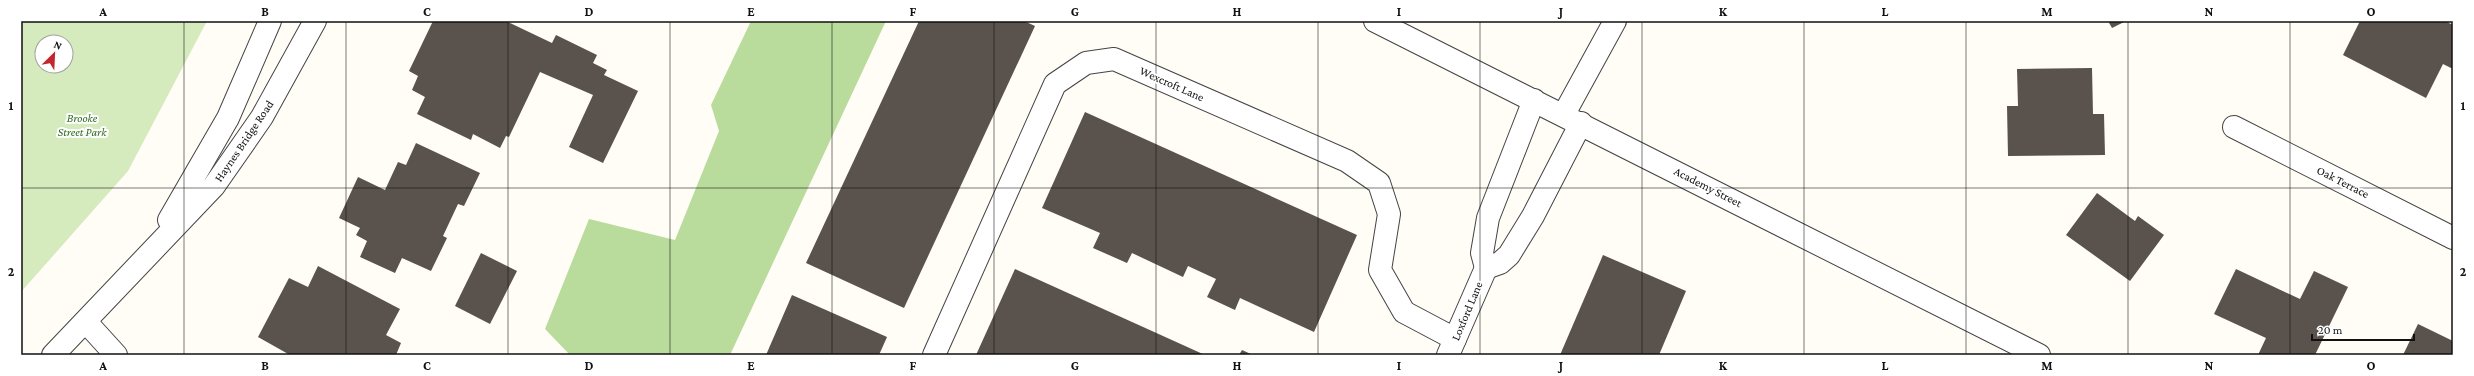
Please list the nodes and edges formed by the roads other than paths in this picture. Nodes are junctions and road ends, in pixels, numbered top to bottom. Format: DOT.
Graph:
graph roads {
  1 [pos="270,21"];
  2 [pos="315,21"];
  3 [pos="1375,21"];
  4 [pos="1615,21"];
  5 [pos="1534,100"];
  6 [pos="1572,119"];
  7 [pos="2234,127"];
  8 [pos="2453,238"];
  9 [pos="154,247"];
  10 [pos="1486,268"];
  11 [pos="86,322"];
  12 [pos="1452,347"];
  13 [pos="53,355"];
  14 [pos="116,355"];
  15 [pos="934,355"];
  16 [pos="2039,355"];
  1 -- 9 [label="street, Haynes Bridge Road"];
  2 -- 9 [label="street, Haynes Bridge Road"];
  3 -- 5 [label="street, Academy Street"];
  4 -- 6 [label="street"];
  5 -- 6 [label="street, Academy Street"];
  5 -- 10 [label="street"];
  6 -- 10 [label="street"];
  6 -- 16 [label="street, Academy Street"];
  7 -- 8 [label="street, Oak Terrace"];
  9 -- 11 [label="street, Haynes Bridge Road"];
  10 -- 12 [label="street, Loxford Lane"];
  11 -- 13 [label="street, Haynes Bridge Road"];
  11 -- 14 [label="street"];
  12 -- 15 [label="street, Wexcroft Lane"];
}
